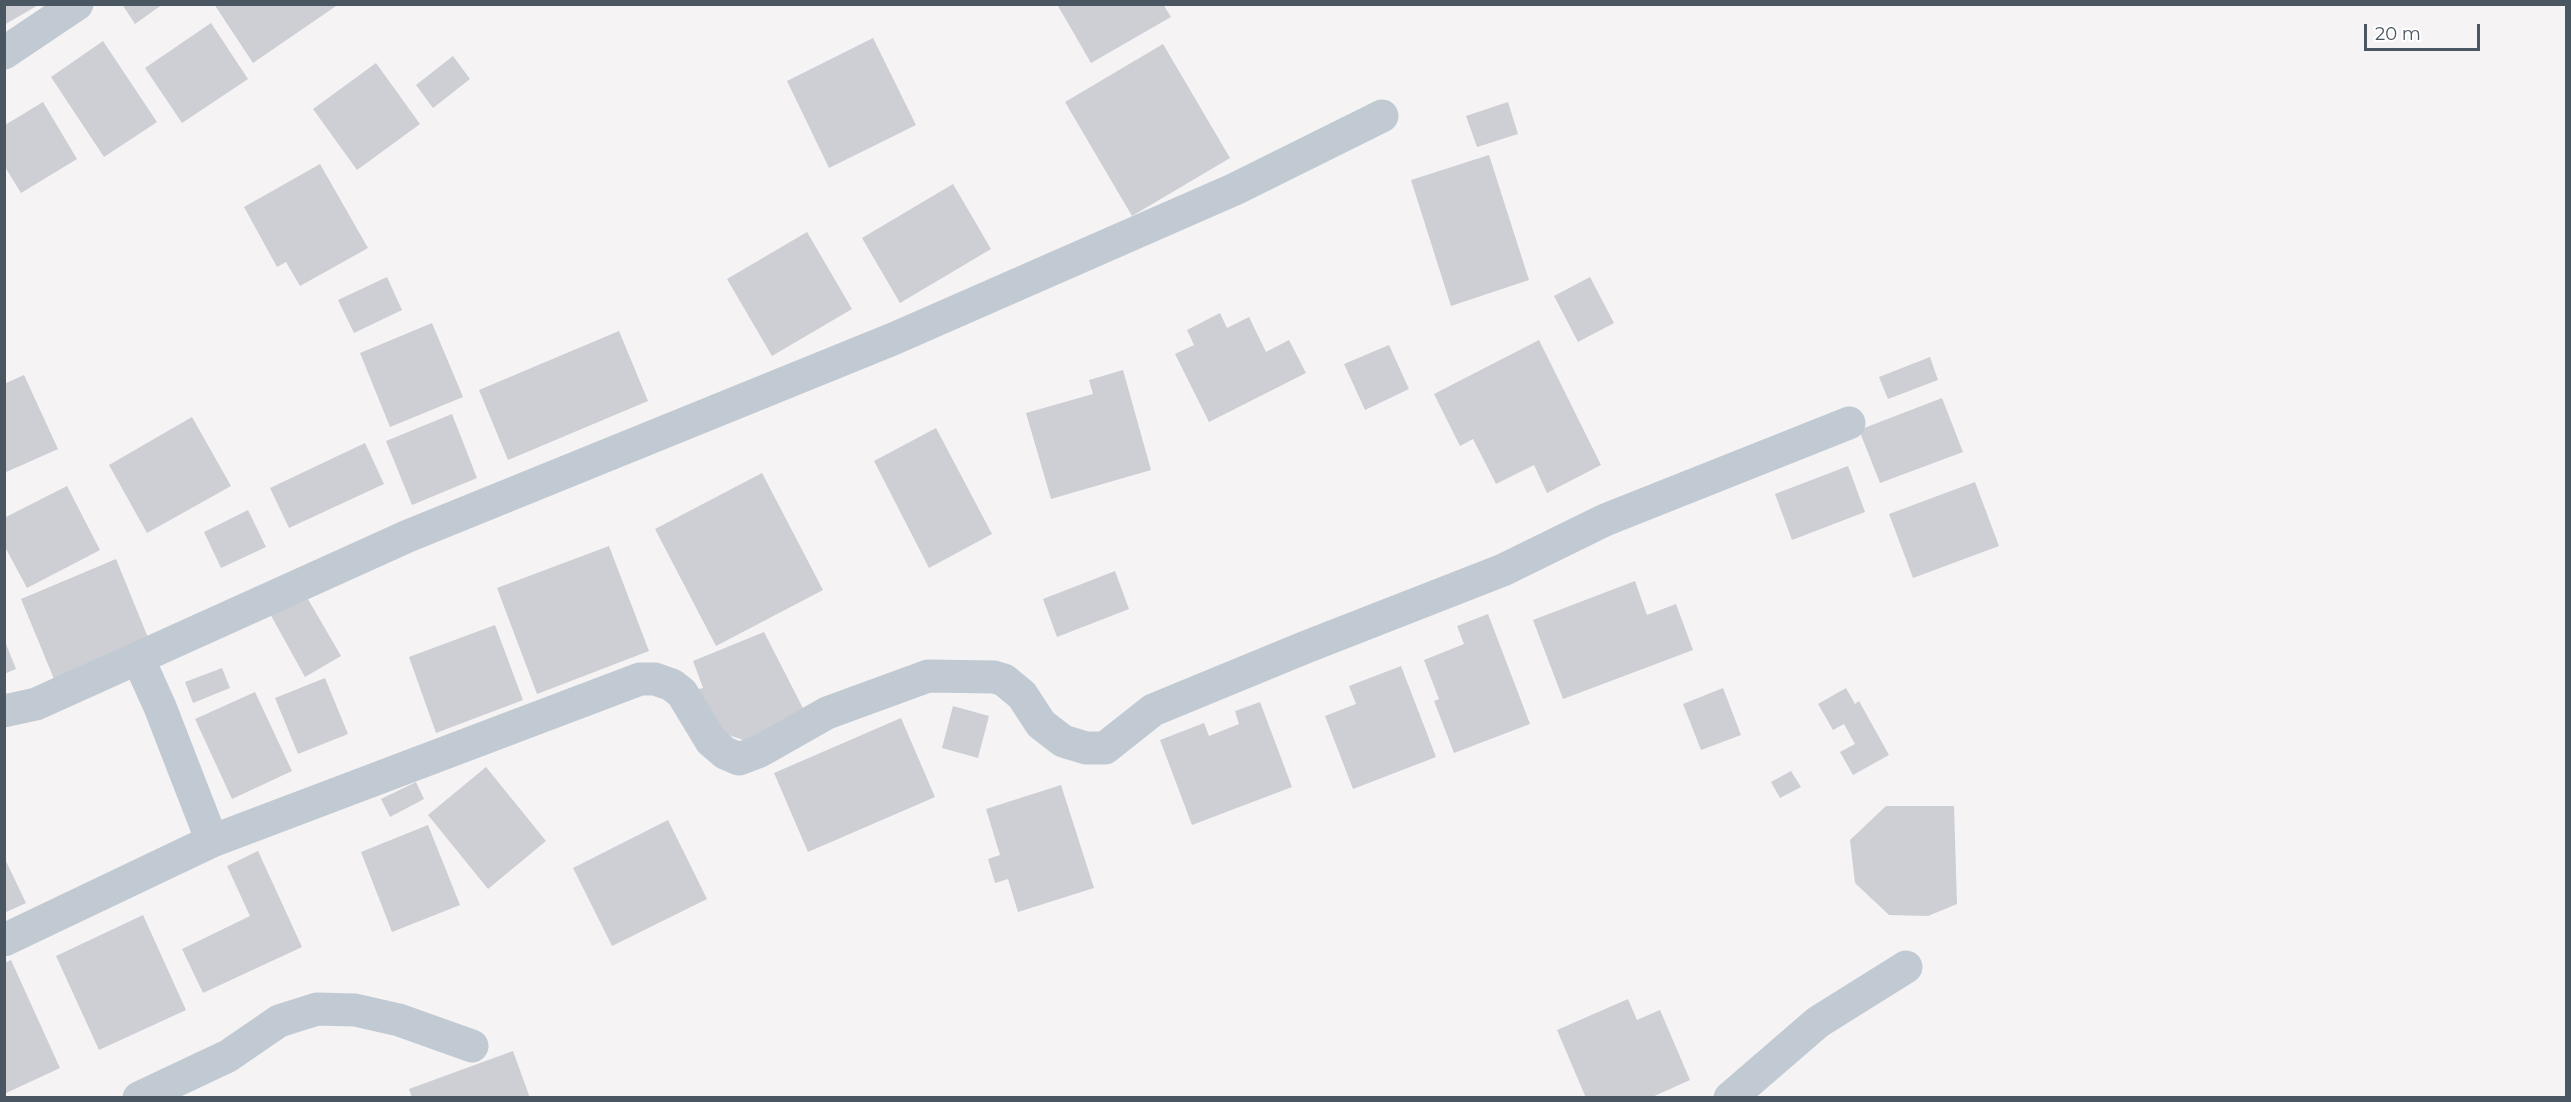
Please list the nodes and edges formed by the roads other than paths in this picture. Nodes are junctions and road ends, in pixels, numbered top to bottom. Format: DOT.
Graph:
graph roads {
  1 [pos="77,4"];
  2 [pos="4,53"];
  3 [pos="1383,116"];
  4 [pos="1849,423"];
  5 [pos="138,658"];
  6 [pos="4,711"];
  7 [pos="212,841"];
  8 [pos="4,940"];
  9 [pos="1906,967"];
  10 [pos="472,1046"];
  11 [pos="139,1098"];
  12 [pos="1730,1098"];
  1 -- 2 [label="street"];
  3 -- 5 [label="street"];
  4 -- 7 [label="street"];
  5 -- 6 [label="street"];
  5 -- 7 [label="street"];
  7 -- 8 [label="street"];
  9 -- 12 [label="street"];
  10 -- 11 [label="street"];
}
